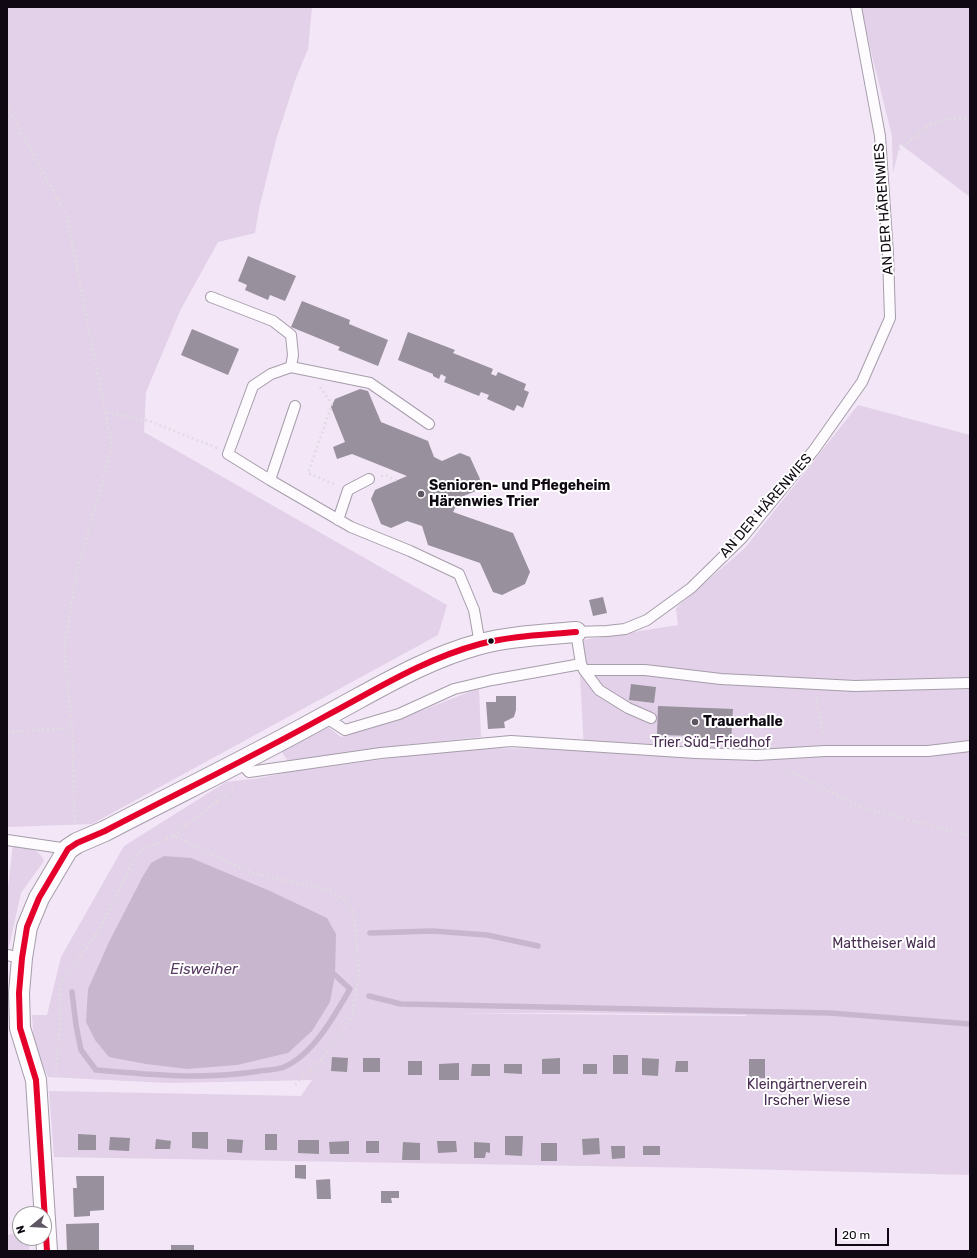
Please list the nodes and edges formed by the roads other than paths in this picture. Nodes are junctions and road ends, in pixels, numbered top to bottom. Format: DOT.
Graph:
graph roads {
  1 [pos="856,7"];
  2 [pos="211,297"];
  3 [pos="291,367"];
  4 [pos="295,406"];
  5 [pos="429,424"];
  6 [pos="369,479"];
  7 [pos="270,480"];
  8 [pos="338,520"];
  9 [pos="576,632"];
  10 [pos="480,644"];
  11 [pos="582,667"];
  12 [pos="970,683"];
  13 [pos="325,717"];
  14 [pos="651,718"];
  15 [pos="970,746"];
  16 [pos="244,767"];
  17 [pos="7,840"];
  18 [pos="72,846"];
  19 [pos="14,956"];
  20 [pos="47,1251"];
  1 -- 9 [label="lane, AN DER HÄRENWIES"];
  2 -- 3 [label="lane"];
  3 -- 5 [label="lane"];
  3 -- 7 [label="lane"];
  4 -- 7 [label="lane"];
  6 -- 8 [label="lane"];
  7 -- 8 [label="lane"];
  8 -- 10 [label="lane"];
  9 -- 10 [label="street, AN DER HÄRENWIES"];
  9 -- 11 [label="lane"];
  10 -- 13 [label="street, AN DER HÄRENWIES"];
  11 -- 12 [label="lane"];
  11 -- 13 [label="lane"];
  11 -- 14 [label="lane"];
  13 -- 16 [label="street, AN DER HÄRENWIES"];
  15 -- 16 [label="lane"];
  16 -- 18 [label="street, AN DER HÄRENWIES"];
  17 -- 18 [label="lane"];
  18 -- 19 [label="street"];
  19 -- 20 [label="street"];
}
